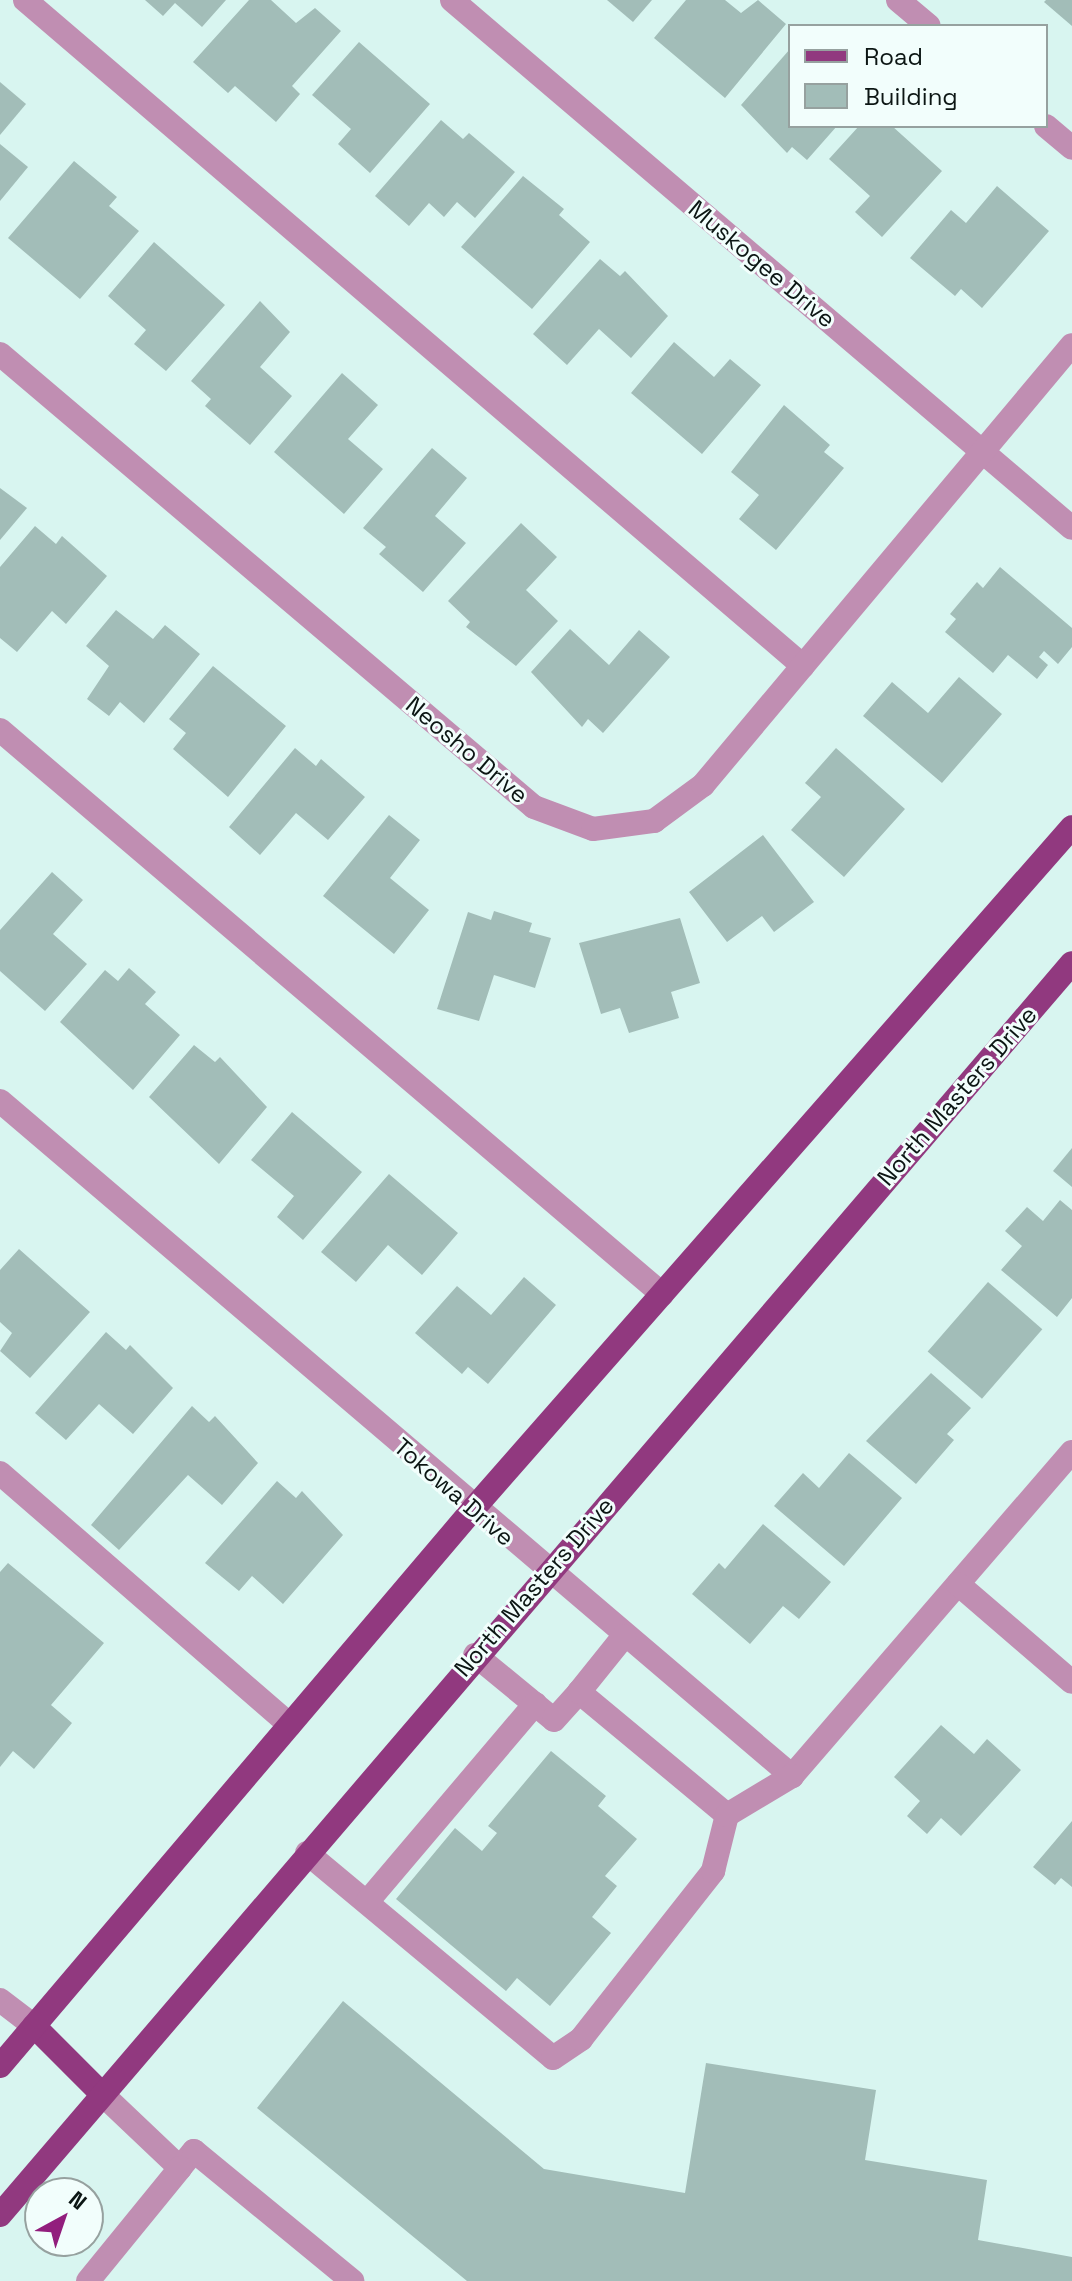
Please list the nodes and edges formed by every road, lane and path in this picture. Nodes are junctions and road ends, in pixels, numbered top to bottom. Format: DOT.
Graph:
graph roads {
  1 [pos="25,0"];
  2 [pos="452,0"];
  3 [pos="898,0"];
  4 [pos="927,24"];
  5 [pos="1048,128"];
  6 [pos="1072,148"];
  7 [pos="1072,345"];
  8 [pos="0,354"];
  9 [pos="982,451"];
  10 [pos="1072,528"];
  11 [pos="803,666"];
  12 [pos="0,730"];
  13 [pos="1072,827"];
  14 [pos="1072,963"];
  15 [pos="0,1101"];
  16 [pos="662,1294"];
  17 [pos="1072,1452"];
  18 [pos="0,1473"];
  19 [pos="474,1508"];
  20 [pos="547,1572"];
  21 [pos="958,1584"];
  22 [pos="624,1636"];
  23 [pos="475,1655"];
  24 [pos="1072,1682"];
  25 [pos="579,1692"];
  26 [pos="535,1704"];
  27 [pos="290,1725"];
  28 [pos="792,1776"];
  29 [pos="727,1815"];
  30 [pos="307,1853"];
  31 [pos="367,1902"];
  32 [pos="0,2000"];
  33 [pos="34,2026"];
  34 [pos="0,2066"];
  35 [pos="101,2093"];
  36 [pos="180,2168"];
  37 [pos="0,2215"];
  38 [pos="88,2281"];
  39 [pos="352,2281"];
  1 -- 11 [label="street"];
  2 -- 9 [label="street, Muskogee Drive"];
  3 -- 4 [label="street"];
  5 -- 6 [label="street"];
  7 -- 9 [label="street, Neosho Drive"];
  8 -- 11 [label="street, Neosho Drive"];
  9 -- 10 [label="street, Muskogee Drive"];
  9 -- 11 [label="street, Neosho Drive"];
  12 -- 16 [label="street"];
  13 -- 16 [label="main road"];
  14 -- 20 [label="main road, North Masters Drive"];
  15 -- 19 [label="street, Tokowa Drive"];
  16 -- 19 [label="main road"];
  17 -- 21 [label="street"];
  18 -- 27 [label="street"];
  19 -- 20 [label="street, Tokowa Drive"];
  19 -- 27 [label="main road"];
  20 -- 22 [label="street, Tokowa Drive"];
  20 -- 23 [label="main road, North Masters Drive"];
  21 -- 24 [label="street"];
  21 -- 28 [label="street"];
  22 -- 25 [label="street"];
  22 -- 28 [label="street, Tokowa Drive"];
  23 -- 26 [label="street"];
  23 -- 30 [label="main road, North Masters Drive"];
  25 -- 26 [label="street"];
  25 -- 29 [label="street"];
  26 -- 31 [label="street"];
  27 -- 33 [label="main road"];
  28 -- 29 [label="street"];
  29 -- 31 [label="street"];
  30 -- 31 [label="street"];
  30 -- 35 [label="main road, North Masters Drive"];
  32 -- 33 [label="street"];
  33 -- 34 [label="main road"];
  33 -- 35 [label="main road"];
  35 -- 36 [label="street"];
  35 -- 37 [label="main road, North Masters Drive"];
  36 -- 38 [label="street"];
  36 -- 39 [label="street"];
}
